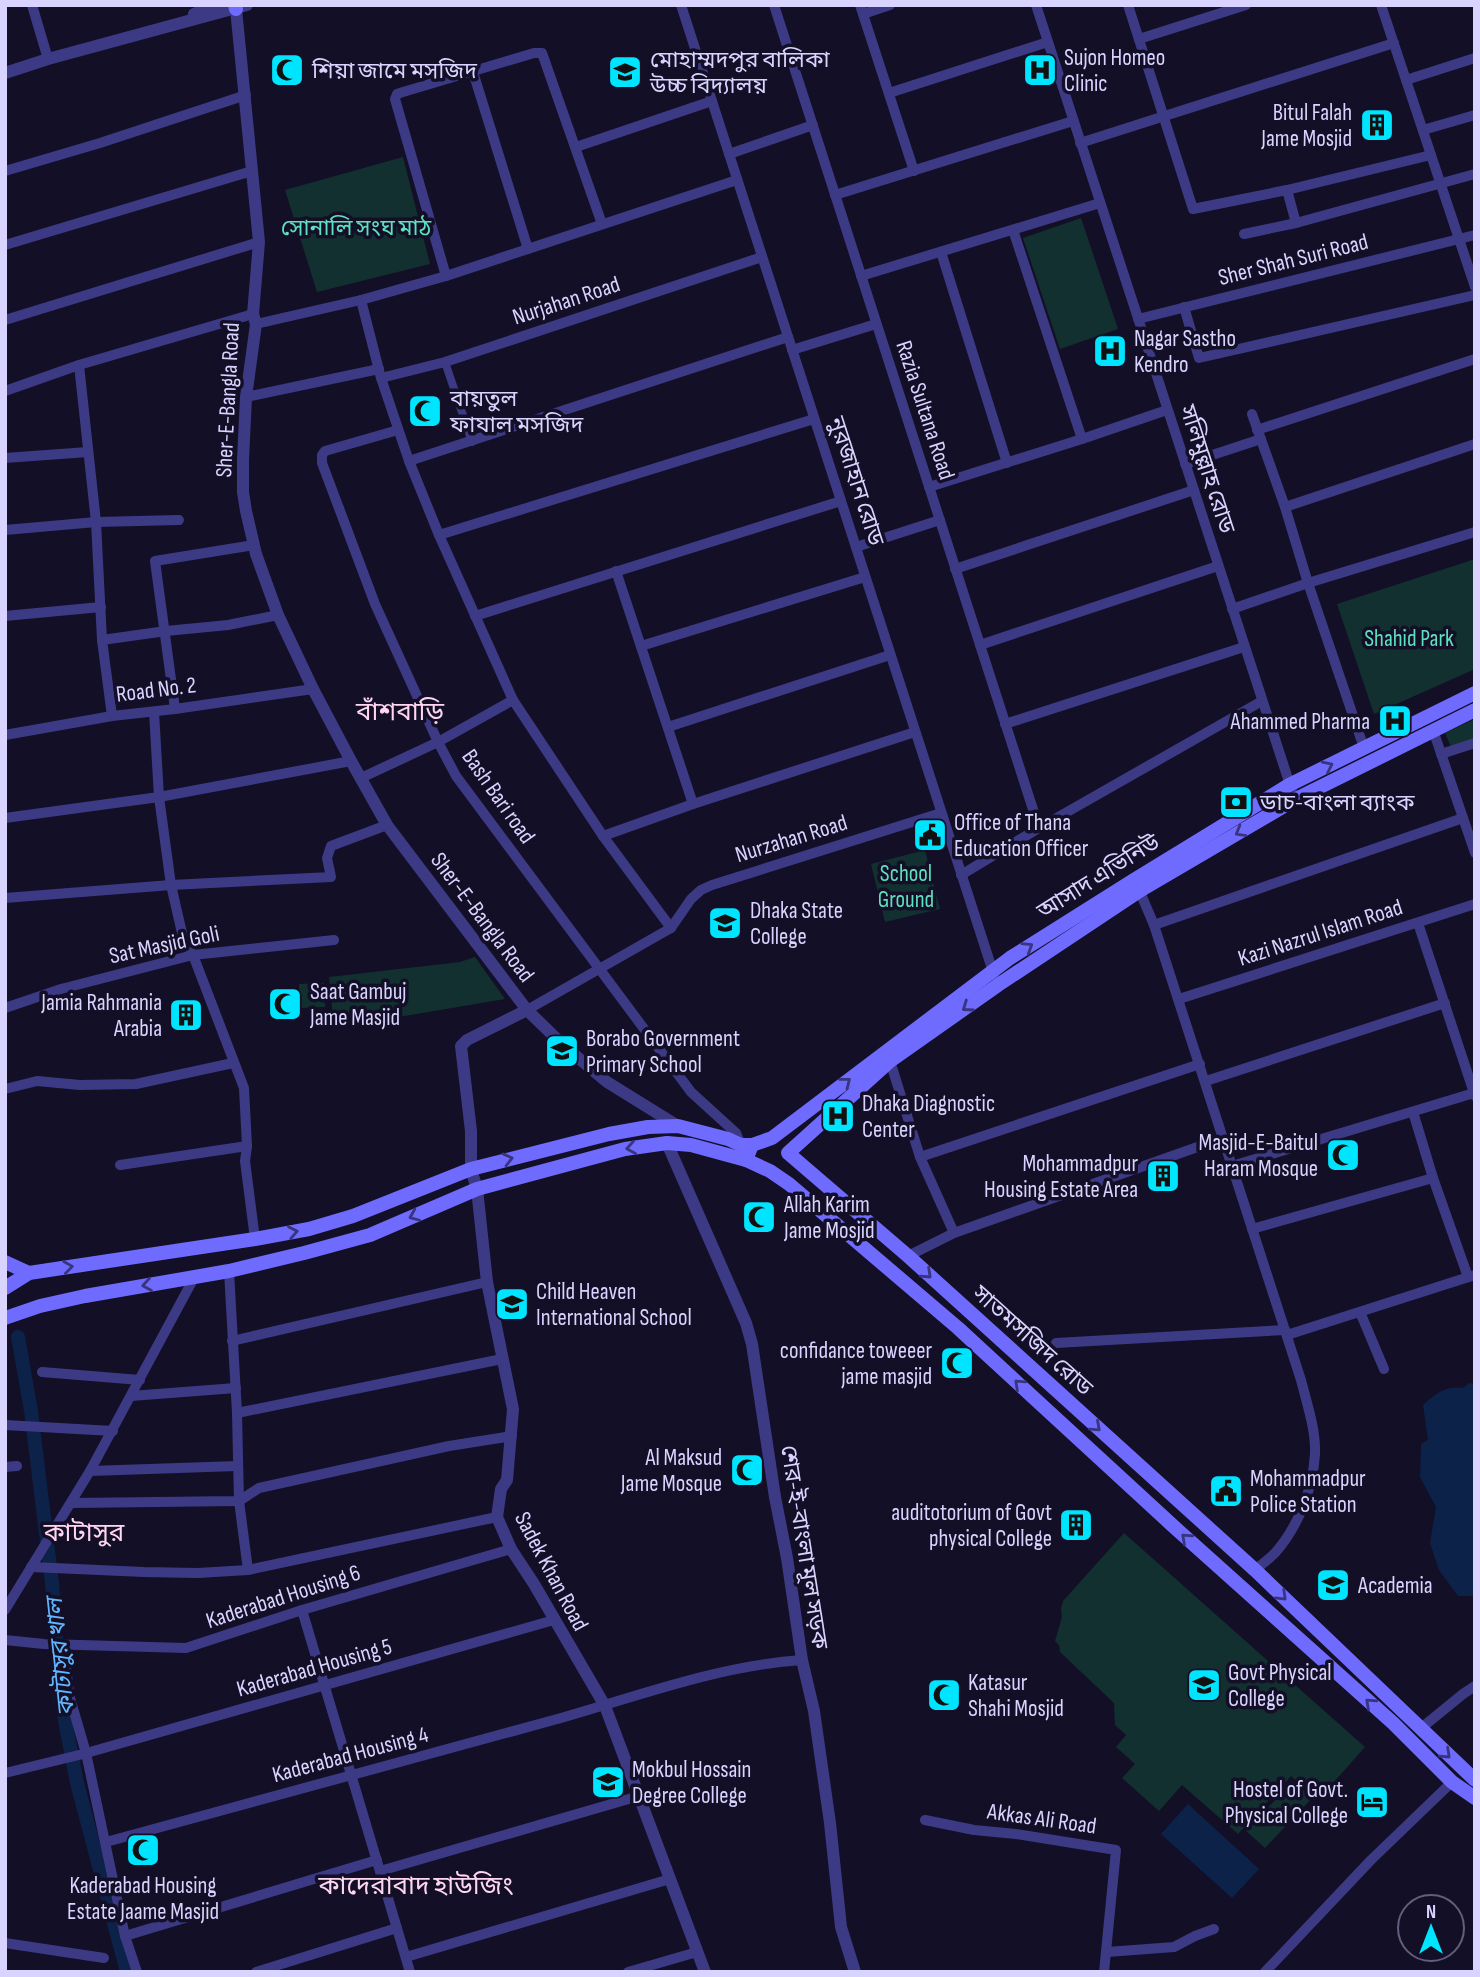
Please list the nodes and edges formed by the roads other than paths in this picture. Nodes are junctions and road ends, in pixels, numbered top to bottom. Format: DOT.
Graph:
graph roads {
  1 [pos="32,5"];
  2 [pos="214,5"];
  3 [pos="681,5"];
  4 [pos="774,5"];
  5 [pos="890,5"];
  6 [pos="1036,5"];
  7 [pos="1128,5"];
  8 [pos="1246,5"];
  9 [pos="1381,5"];
  10 [pos="239,7"];
  11 [pos="862,10"];
  12 [pos="155,31"];
  13 [pos="1139,40"];
  14 [pos="1048,42"];
  15 [pos="1394,43"];
  16 [pos="1475,58"];
  17 [pos="48,59"];
  18 [pos="473,72"];
  19 [pos="5,73"];
  20 [pos="1406,80"];
  21 [pos="888,93"];
  22 [pos="246,95"];
  23 [pos="712,101"];
  24 [pos="1475,115"];
  25 [pos="1163,116"];
  26 [pos="1073,121"];
  27 [pos="813,125"];
  28 [pos="1423,130"];
  29 [pos="1080,143"];
  30 [pos="576,147"];
  31 [pos="729,154"];
  32 [pos="1431,155"];
  33 [pos="5,171"];
  34 [pos="252,171"];
  35 [pos="914,172"];
  36 [pos="1475,174"];
  37 [pos="737,180"];
  38 [pos="1440,184"];
  39 [pos="1287,190"];
  40 [pos="835,195"];
  41 [pos="1100,203"];
  42 [pos="1296,223"];
  43 [pos="602,224"];
  44 [pos="1013,230"];
  45 [pos="1244,234"];
  46 [pos="1475,235"];
  47 [pos="1459,240"];
  48 [pos="259,242"];
  49 [pos="5,245"];
  50 [pos="528,249"];
  51 [pos="941,253"];
  52 [pos="762,257"];
  53 [pos="446,276"];
  54 [pos="861,276"];
  55 [pos="1475,287"];
  56 [pos="1475,295"];
  57 [pos="361,300"];
  58 [pos="1184,307"];
  59 [pos="255,319"];
  60 [pos="5,320"];
  61 [pos="1138,320"];
  62 [pos="876,324"];
  63 [pos="788,338"];
  64 [pos="792,350"];
  65 [pos="1475,359"];
  66 [pos="445,362"];
  67 [pos="79,365"];
  68 [pos="380,373"];
  69 [pos="5,391"];
  70 [pos="246,397"];
  71 [pos="1167,410"];
  72 [pos="1252,414"];
  73 [pos="814,419"];
  74 [pos="398,430"];
  75 [pos="1259,435"];
  76 [pos="1082,439"];
  77 [pos="472,442"];
  78 [pos="1475,444"];
  79 [pos="89,452"];
  80 [pos="5,458"];
  81 [pos="409,461"];
  82 [pos="1007,463"];
  83 [pos="1185,464"];
  84 [pos="929,487"];
  85 [pos="1194,491"];
  86 [pos="841,500"];
  87 [pos="1285,507"];
  88 [pos="179,520"];
  89 [pos="940,520"];
  90 [pos="96,522"];
  91 [pos="5,530"];
  92 [pos="1475,532"];
  93 [pos="439,535"];
  94 [pos="254,545"];
  95 [pos="856,547"];
  96 [pos="1218,566"];
  97 [pos="955,569"];
  98 [pos="616,571"];
  99 [pos="865,577"];
  100 [pos="1308,583"];
  101 [pos="101,607"];
  102 [pos="1232,609"];
  103 [pos="278,615"];
  104 [pos="5,616"];
  105 [pos="475,616"];
  106 [pos="166,631"];
  107 [pos="103,640"];
  108 [pos="980,645"];
  109 [pos="641,646"];
  110 [pos="1244,647"];
  111 [pos="890,655"];
  112 [pos="313,689"];
  113 [pos="1475,693"];
  114 [pos="513,700"];
  115 [pos="1262,701"];
  116 [pos="175,709"];
  117 [pos="1475,710"];
  118 [pos="154,712"];
  119 [pos="112,716"];
  120 [pos="1005,724"];
  121 [pos="668,727"];
  122 [pos="1433,730"];
  123 [pos="915,732"];
  124 [pos="5,734"];
  125 [pos="438,741"];
  126 [pos="1475,743"];
  127 [pos="1364,748"];
  128 [pos="1441,754"];
  129 [pos="351,761"];
  130 [pos="361,778"];
  131 [pos="1293,792"];
  132 [pos="159,797"];
  133 [pos="693,804"];
  134 [pos="941,813"];
  135 [pos="5,818"];
  136 [pos="1463,818"];
  137 [pos="387,825"];
  138 [pos="1039,828"];
  139 [pos="603,836"];
  140 [pos="1474,849"];
  141 [pos="961,875"];
  142 [pos="172,885"];
  143 [pos="1137,885"];
  144 [pos="5,898"];
  145 [pos="1475,904"];
  146 [pos="1418,923"];
  147 [pos="1154,925"];
  148 [pos="671,928"];
  149 [pos="334,940"];
  150 [pos="193,955"];
  151 [pos="597,968"];
  152 [pos="992,970"];
  153 [pos="998,985"];
  154 [pos="1179,999"];
  155 [pos="1445,1003"];
  156 [pos="5,1008"];
  157 [pos="527,1010"];
  158 [pos="890,1061"];
  159 [pos="233,1063"];
  160 [pos="1200,1064"];
  161 [pos="1206,1081"];
  162 [pos="5,1089"];
  163 [pos="1474,1094"];
  164 [pos="1413,1112"];
  165 [pos="678,1126"];
  166 [pos="772,1138"];
  167 [pos="1223,1138"];
  168 [pos="667,1143"];
  169 [pos="747,1145"];
  170 [pos="247,1146"];
  171 [pos="790,1151"];
  172 [pos="920,1157"];
  173 [pos="746,1160"];
  174 [pos="120,1165"];
  175 [pos="1232,1166"];
  176 [pos="471,1168"];
  177 [pos="770,1171"];
  178 [pos="1433,1178"];
  179 [pos="477,1189"];
  180 [pos="1252,1229"];
  181 [pos="954,1233"];
  182 [pos="254,1239"];
  183 [pos="232,1243"];
  184 [pos="908,1255"];
  185 [pos="5,1262"];
  186 [pos="234,1270"];
  187 [pos="29,1273"];
  188 [pos="195,1276"];
  189 [pos="1471,1276"];
  190 [pos="487,1282"];
  191 [pos="5,1288"];
  192 [pos="1360,1312"];
  193 [pos="5,1318"];
  194 [pos="1286,1333"];
  195 [pos="232,1341"];
  196 [pos="1056,1343"];
  197 [pos="502,1359"];
  198 [pos="1384,1369"];
  199 [pos="42,1372"];
  200 [pos="140,1380"];
  201 [pos="236,1388"];
  202 [pos="131,1396"];
  203 [pos="237,1413"];
  204 [pos="5,1426"];
  205 [pos="113,1431"];
  206 [pos="512,1436"];
  207 [pos="237,1466"];
  208 [pos="90,1472"];
  209 [pos="239,1501"];
  210 [pos="72,1503"];
  211 [pos="497,1517"];
  212 [pos="511,1549"];
  213 [pos="36,1567"];
  214 [pos="248,1570"];
  215 [pos="1255,1570"];
  216 [pos="1240,1587"];
  217 [pos="5,1610"];
  218 [pos="302,1610"];
  219 [pos="554,1620"];
  220 [pos="5,1640"];
  221 [pos="63,1645"];
  222 [pos="802,1660"];
  223 [pos="1475,1686"];
  224 [pos="325,1687"];
  225 [pos="605,1706"];
  226 [pos="1420,1730"];
  227 [pos="84,1754"];
  228 [pos="5,1773"];
  229 [pos="352,1775"];
  230 [pos="1475,1780"];
  231 [pos="1452,1782"];
  232 [pos="639,1796"];
  233 [pos="1475,1798"];
  234 [pos="925,1820"];
  235 [pos="106,1842"];
  236 [pos="379,1866"];
  237 [pos="670,1879"];
  238 [pos="397,1928"];
  239 [pos="1214,1929"];
  240 [pos="125,1936"];
  241 [pos="5,1942"];
  242 [pos="697,1952"];
  243 [pos="1107,1952"];
  244 [pos="406,1957"];
  245 [pos="104,1958"];
  246 [pos="137,1972"];
  247 [pos="256,1972"];
  248 [pos="411,1972"];
  249 [pos="628,1972"];
  250 [pos="705,1972"];
  251 [pos="855,1972"];
  252 [pos="1104,1972"];
  253 [pos="1265,1972"];
  1 -- 17 [label="street"];
  2 -- 12 [label="street"];
  3 -- 23 [label="street, নুরজাহান রোড"];
  4 -- 27 [label="street, Razia Sultana Road"];
  5 -- 11 [label="street"];
  6 -- 14 [label="street, সলিমুল্লাহ রোড"];
  7 -- 13 [label="street"];
  8 -- 13 [label="street"];
  9 -- 15 [label="street"];
  10 -- 12 [label="street"];
  10 -- 22 [label="street, Sher-E-Bangla Road"];
  11 -- 21 [label="street"];
  12 -- 17 [label="street"];
  13 -- 25 [label="street"];
  14 -- 21 [label="street"];
  14 -- 26 [label="street, সলিমুল্লাহ রোড"];
  15 -- 20 [label="street"];
  15 -- 25 [label="street"];
  16 -- 20 [label="street"];
  17 -- 19 [label="street"];
  18 -- 30 [label="street"];
  18 -- 50 [label="street"];
  18 -- 53 [label="street"];
  20 -- 28 [label="street"];
  21 -- 35 [label="street"];
  22 -- 33 [label="street"];
  22 -- 34 [label="street, Sher-E-Bangla Road"];
  23 -- 30 [label="street"];
  23 -- 31 [label="street, নুরজাহান রোড"];
  24 -- 28 [label="street"];
  25 -- 29 [label="street"];
  25 -- 39 [label="street"];
  26 -- 29 [label="street, সলিমুল্লাহ রোড"];
  26 -- 35 [label="street"];
  27 -- 31 [label="street"];
  27 -- 40 [label="street, Razia Sultana Road"];
  28 -- 32 [label="street"];
  29 -- 41 [label="street, সলিমুল্লাহ রোড"];
  30 -- 43 [label="street"];
  31 -- 37 [label="street, নুরজাহান রোড"];
  32 -- 38 [label="street"];
  32 -- 39 [label="street"];
  34 -- 48 [label="street, Sher-E-Bangla Road"];
  34 -- 49 [label="street"];
  35 -- 40 [label="street"];
  36 -- 38 [label="street, Sher Shah Suri Road"];
  37 -- 43 [label="street"];
  37 -- 52 [label="street, নুরজাহান রোড"];
  38 -- 42 [label="street, Sher Shah Suri Road"];
  38 -- 47 [label="street"];
  39 -- 42 [label="street"];
  40 -- 54 [label="street, Razia Sultana Road"];
  41 -- 44 [label="street"];
  41 -- 61 [label="street, সলিমুল্লাহ রোড"];
  42 -- 45 [label="street, Sher Shah Suri Road"];
  43 -- 50 [label="street"];
  44 -- 51 [label="street"];
  44 -- 76 [label="street"];
  46 -- 47 [label="street, Sher Shah Suri Road"];
  47 -- 55 [label="street"];
  47 -- 58 [label="street, Sher Shah Suri Road"];
  48 -- 59 [label="street, Sher-E-Bangla Road"];
  48 -- 60 [label="street"];
  50 -- 53 [label="street"];
  51 -- 54 [label="street"];
  51 -- 82 [label="street"];
  52 -- 63 [label="street, নুরজাহান রোড"];
  52 -- 66 [label="street, Nurjahan Road"];
  53 -- 57 [label="street"];
  54 -- 62 [label="street, Razia Sultana Road"];
  56 -- 58 [label="street"];
  57 -- 59 [label="street"];
  57 -- 68 [label="street"];
  58 -- 61 [label="street, Sher Shah Suri Road"];
  59 -- 67 [label="street"];
  59 -- 70 [label="street, Sher-E-Bangla Road"];
  61 -- 71 [label="street, সলিমুল্লাহ রোড"];
  62 -- 64 [label="street"];
  62 -- 84 [label="street, Razia Sultana Road"];
  63 -- 64 [label="street, নুরজাহান রোড"];
  63 -- 77 [label="street"];
  64 -- 73 [label="street, নুরজাহান রোড"];
  65 -- 75 [label="street"];
  66 -- 68 [label="street, Nurjahan Road"];
  66 -- 77 [label="street"];
  67 -- 69 [label="street"];
  67 -- 79 [label="street"];
  68 -- 70 [label="street, Nurjahan Road"];
  68 -- 74 [label="street"];
  70 -- 94 [label="street, Sher-E-Bangla Road"];
  71 -- 76 [label="street"];
  71 -- 83 [label="street, সলিমুল্লাহ রোড"];
  72 -- 75 [label="street"];
  73 -- 86 [label="street, নুরজাহান রোড"];
  73 -- 93 [label="street"];
  74 -- 81 [label="street"];
  74 -- 125 [label="street, Bash Bari road"];
  75 -- 83 [label="street"];
  75 -- 87 [label="street"];
  76 -- 82 [label="street"];
  77 -- 81 [label="street"];
  78 -- 87 [label="street"];
  79 -- 80 [label="street"];
  79 -- 90 [label="street"];
  81 -- 93 [label="street"];
  82 -- 84 [label="street"];
  83 -- 85 [label="street, সলিমুল্লাহ রোড"];
  84 -- 89 [label="street, Razia Sultana Road"];
  85 -- 96 [label="street, সলিমুল্লাহ রোড"];
  85 -- 97 [label="street"];
  86 -- 95 [label="street, নুরজাহান রোড"];
  86 -- 98 [label="street"];
  87 -- 100 [label="street"];
  88 -- 90 [label="street"];
  89 -- 95 [label="street"];
  89 -- 97 [label="street, Razia Sultana Road"];
  90 -- 91 [label="street"];
  90 -- 101 [label="street"];
  92 -- 100 [label="street"];
  93 -- 105 [label="street"];
  94 -- 103 [label="street, Sher-E-Bangla Road"];
  94 -- 106 [label="street"];
  95 -- 99 [label="street, নুরজাহান রোড"];
  96 -- 102 [label="street, সলিমুল্লাহ রোড"];
  96 -- 108 [label="street"];
  97 -- 108 [label="street, Razia Sultana Road"];
  98 -- 105 [label="street"];
  98 -- 109 [label="street"];
  99 -- 109 [label="street"];
  99 -- 111 [label="street, নুরজাহান রোড"];
  100 -- 102 [label="street"];
  100 -- 127 [label="street"];
  101 -- 104 [label="street"];
  101 -- 107 [label="street"];
  102 -- 110 [label="street, সলিমুল্লাহ রোড"];
  103 -- 106 [label="street"];
  103 -- 112 [label="street, Sher-E-Bangla Road"];
  105 -- 114 [label="street"];
  106 -- 107 [label="street"];
  106 -- 116 [label="street"];
  107 -- 119 [label="street"];
  108 -- 120 [label="street, Razia Sultana Road"];
  109 -- 121 [label="street"];
  110 -- 115 [label="street, সলিমুল্লাহ রোড"];
  110 -- 120 [label="street"];
  111 -- 121 [label="street"];
  111 -- 123 [label="street, নুরজাহান রোড"];
  112 -- 116 [label="street, Road No. 2"];
  112 -- 129 [label="street, Sher-E-Bangla Road"];
  113 -- 127 [label="main road, আসাদ এভিনিউ"];
  114 -- 125 [label="street"];
  114 -- 139 [label="street"];
  115 -- 131 [label="street, সলিমুল্লাহ রোড"];
  115 -- 138 [label="street"];
  116 -- 118 [label="street, Road No. 2"];
  117 -- 122 [label="main road, আসাদ এভিনিউ"];
  118 -- 119 [label="street, Road No. 2"];
  118 -- 132 [label="street"];
  119 -- 124 [label="street, Road No. 2"];
  120 -- 138 [label="street, Razia Sultana Road"];
  121 -- 133 [label="street"];
  122 -- 128 [label="street"];
  122 -- 131 [label="main road, আসাদ এভিনিউ"];
  123 -- 133 [label="street"];
  123 -- 134 [label="street, নুরজাহান রোড"];
  125 -- 130 [label="street"];
  125 -- 151 [label="street, Bash Bari road"];
  126 -- 128 [label="street"];
  131 -- 127 [label="main road, আসাদ এভিনিউ, one-way"];
  128 -- 136 [label="street"];
  129 -- 130 [label="street, Sher-E-Bangla Road"];
  129 -- 132 [label="street"];
  130 -- 137 [label="street, Sher-E-Bangla Road"];
  131 -- 143 [label="main road, আসাদ এভিনিউ"];
  132 -- 135 [label="street"];
  132 -- 142 [label="street"];
  133 -- 139 [label="street"];
  134 -- 141 [label="street, নুরজাহান রোড"];
  134 -- 148 [label="street, Nurzahan Road"];
  136 -- 140 [label="street"];
  136 -- 147 [label="street"];
  137 -- 142 [label="street"];
  137 -- 157 [label="street, Sher-E-Bangla Road"];
  138 -- 141 [label="street"];
  139 -- 148 [label="street"];
  141 -- 152 [label="street, নুরজাহান রোড"];
  142 -- 144 [label="street"];
  142 -- 150 [label="street"];
  143 -- 147 [label="street"];
  152 -- 143 [label="main road, আসাদ এভিনিউ, one-way"];
  143 -- 153 [label="main road, আসাদ এভিনিউ"];
  145 -- 146 [label="street, Kazi Nazrul Islam Road"];
  146 -- 154 [label="street, Kazi Nazrul Islam Road"];
  146 -- 155 [label="street"];
  147 -- 154 [label="street"];
  148 -- 151 [label="street"];
  149 -- 150 [label="street, Sat Masjid Goli"];
  150 -- 156 [label="street, Sat Masjid Goli"];
  150 -- 159 [label="street"];
  151 -- 157 [label="street"];
  151 -- 169 [label="street, Bash Bari road"];
  152 -- 153 [label="street, নুরজাহান রোড"];
  166 -- 152 [label="main road, আসাদ এভিনিউ, one-way"];
  153 -- 158 [label="main road, আসাদ এভিনিউ, one-way"];
  154 -- 160 [label="street"];
  155 -- 161 [label="street"];
  155 -- 163 [label="street"];
  157 -- 165 [label="street, Sher-E-Bangla Road"];
  157 -- 176 [label="street, Sadek Khan Road"];
  158 -- 171 [label="main road, আসাদ এভিনিউ"];
  158 -- 172 [label="street"];
  159 -- 162 [label="street"];
  159 -- 170 [label="street"];
  160 -- 161 [label="street"];
  160 -- 172 [label="street"];
  161 -- 167 [label="street"];
  163 -- 164 [label="street"];
  164 -- 175 [label="street"];
  164 -- 178 [label="street"];
  165 -- 169 [label="main road"];
  176 -- 165 [label="main road, one-way"];
  166 -- 169 [label="main road, আসাদ এভিনিউ"];
  166 -- 171 [label="main road, সাতমসজিদ রোড"];
  167 -- 175 [label="street"];
  167 -- 181 [label="street"];
  168 -- 173 [label="main road, সাতমসজিদ রোড"];
  168 -- 179 [label="main road, সাতমসজিদ রোড, one-way"];
  168 -- 222 [label="street, শের-ই-বাংলা মূল সড়ক"];
  169 -- 173 [label="main road"];
  170 -- 174 [label="street"];
  170 -- 182 [label="street"];
  171 -- 177 [label="main road, আসাদ এভিনিউ"];
  171 -- 184 [label="main road, সাতমসজিদ রোড"];
  172 -- 181 [label="street"];
  173 -- 177 [label="main road, সাতমসজিদ রোড"];
  175 -- 180 [label="street"];
  176 -- 179 [label="street, Sadek Khan Road"];
  182 -- 176 [label="main road, one-way"];
  216 -- 177 [label="main road, সাতমসজিদ রোড, one-way"];
  178 -- 180 [label="street"];
  178 -- 189 [label="street"];
  179 -- 186 [label="main road, সাতমসজিদ রোড, one-way"];
  179 -- 190 [label="street, Sadek Khan Road"];
  180 -- 194 [label="street"];
  181 -- 184 [label="street"];
  182 -- 183 [label="main road"];
  183 -- 186 [label="main road"];
  187 -- 183 [label="main road, one-way"];
  184 -- 215 [label="main road, সাতমসজিদ রোড, one-way"];
  185 -- 187 [label="main road"];
  186 -- 188 [label="main road, সাতমসজিদ রোড"];
  186 -- 195 [label="street"];
  187 -- 191 [label="main road"];
  188 -- 193 [label="main road, সাতমসজিদ রোড, one-way"];
  188 -- 200 [label="street"];
  189 -- 192 [label="street"];
  190 -- 195 [label="street"];
  190 -- 197 [label="street, Sadek Khan Road"];
  192 -- 194 [label="street"];
  192 -- 198 [label="street"];
  194 -- 196 [label="street"];
  194 -- 215 [label="street"];
  195 -- 201 [label="street"];
  197 -- 203 [label="street"];
  197 -- 206 [label="street, Sadek Khan Road"];
  199 -- 200 [label="street"];
  200 -- 202 [label="street"];
  201 -- 202 [label="street"];
  201 -- 203 [label="street"];
  202 -- 205 [label="street"];
  203 -- 207 [label="street"];
  204 -- 205 [label="street"];
  205 -- 208 [label="street"];
  206 -- 209 [label="street"];
  206 -- 211 [label="street, Sadek Khan Road"];
  207 -- 208 [label="street"];
  207 -- 209 [label="street"];
  208 -- 210 [label="street"];
  209 -- 210 [label="street"];
  209 -- 214 [label="street"];
  210 -- 213 [label="street"];
  211 -- 212 [label="street, Sadek Khan Road"];
  211 -- 214 [label="street"];
  212 -- 218 [label="street, Kaderabad Housing 6"];
  212 -- 219 [label="street, Sadek Khan Road"];
  213 -- 214 [label="street"];
  213 -- 217 [label="street"];
  215 -- 216 [label="main road"];
  215 -- 226 [label="main road, সাতমসজিদ রোড, one-way"];
  231 -- 216 [label="main road, সাতমসজিদ রোড, one-way"];
  218 -- 221 [label="street, Kaderabad Housing 6"];
  218 -- 224 [label="street"];
  219 -- 224 [label="street, Kaderabad Housing 5"];
  219 -- 225 [label="street, Sadek Khan Road"];
  220 -- 221 [label="street, Kaderabad Housing 6"];
  221 -- 227 [label="street"];
  222 -- 225 [label="street, Kaderabad Housing 4"];
  222 -- 251 [label="street, শের-ই-বাংলা মূল সড়ক"];
  223 -- 226 [label="street"];
  224 -- 227 [label="street, Kaderabad Housing 5"];
  224 -- 229 [label="street"];
  225 -- 229 [label="street, Kaderabad Housing 4"];
  225 -- 232 [label="street, Sadek Khan Road"];
  226 -- 230 [label="main road, সাতমসজিদ রোড, one-way"];
  227 -- 228 [label="street, Kaderabad Housing 5"];
  227 -- 235 [label="street"];
  229 -- 235 [label="street, Kaderabad Housing 4"];
  229 -- 236 [label="street"];
  231 -- 233 [label="main road, সাতমসজিদ রোড"];
  231 -- 253 [label="street"];
  232 -- 236 [label="street"];
  232 -- 237 [label="street, Sadek Khan Road"];
  234 -- 243 [label="street, Akkas Ali Road"];
  235 -- 240 [label="street"];
  236 -- 238 [label="street"];
  236 -- 240 [label="street"];
  237 -- 242 [label="street, Sadek Khan Road"];
  237 -- 244 [label="street"];
  238 -- 244 [label="street"];
  238 -- 247 [label="street"];
  239 -- 243 [label="street"];
  240 -- 246 [label="street"];
  241 -- 245 [label="street"];
  242 -- 249 [label="street"];
  242 -- 250 [label="street, Sadek Khan Road"];
  243 -- 252 [label="street, Akkas Ali Road"];
  244 -- 248 [label="street"];
}
